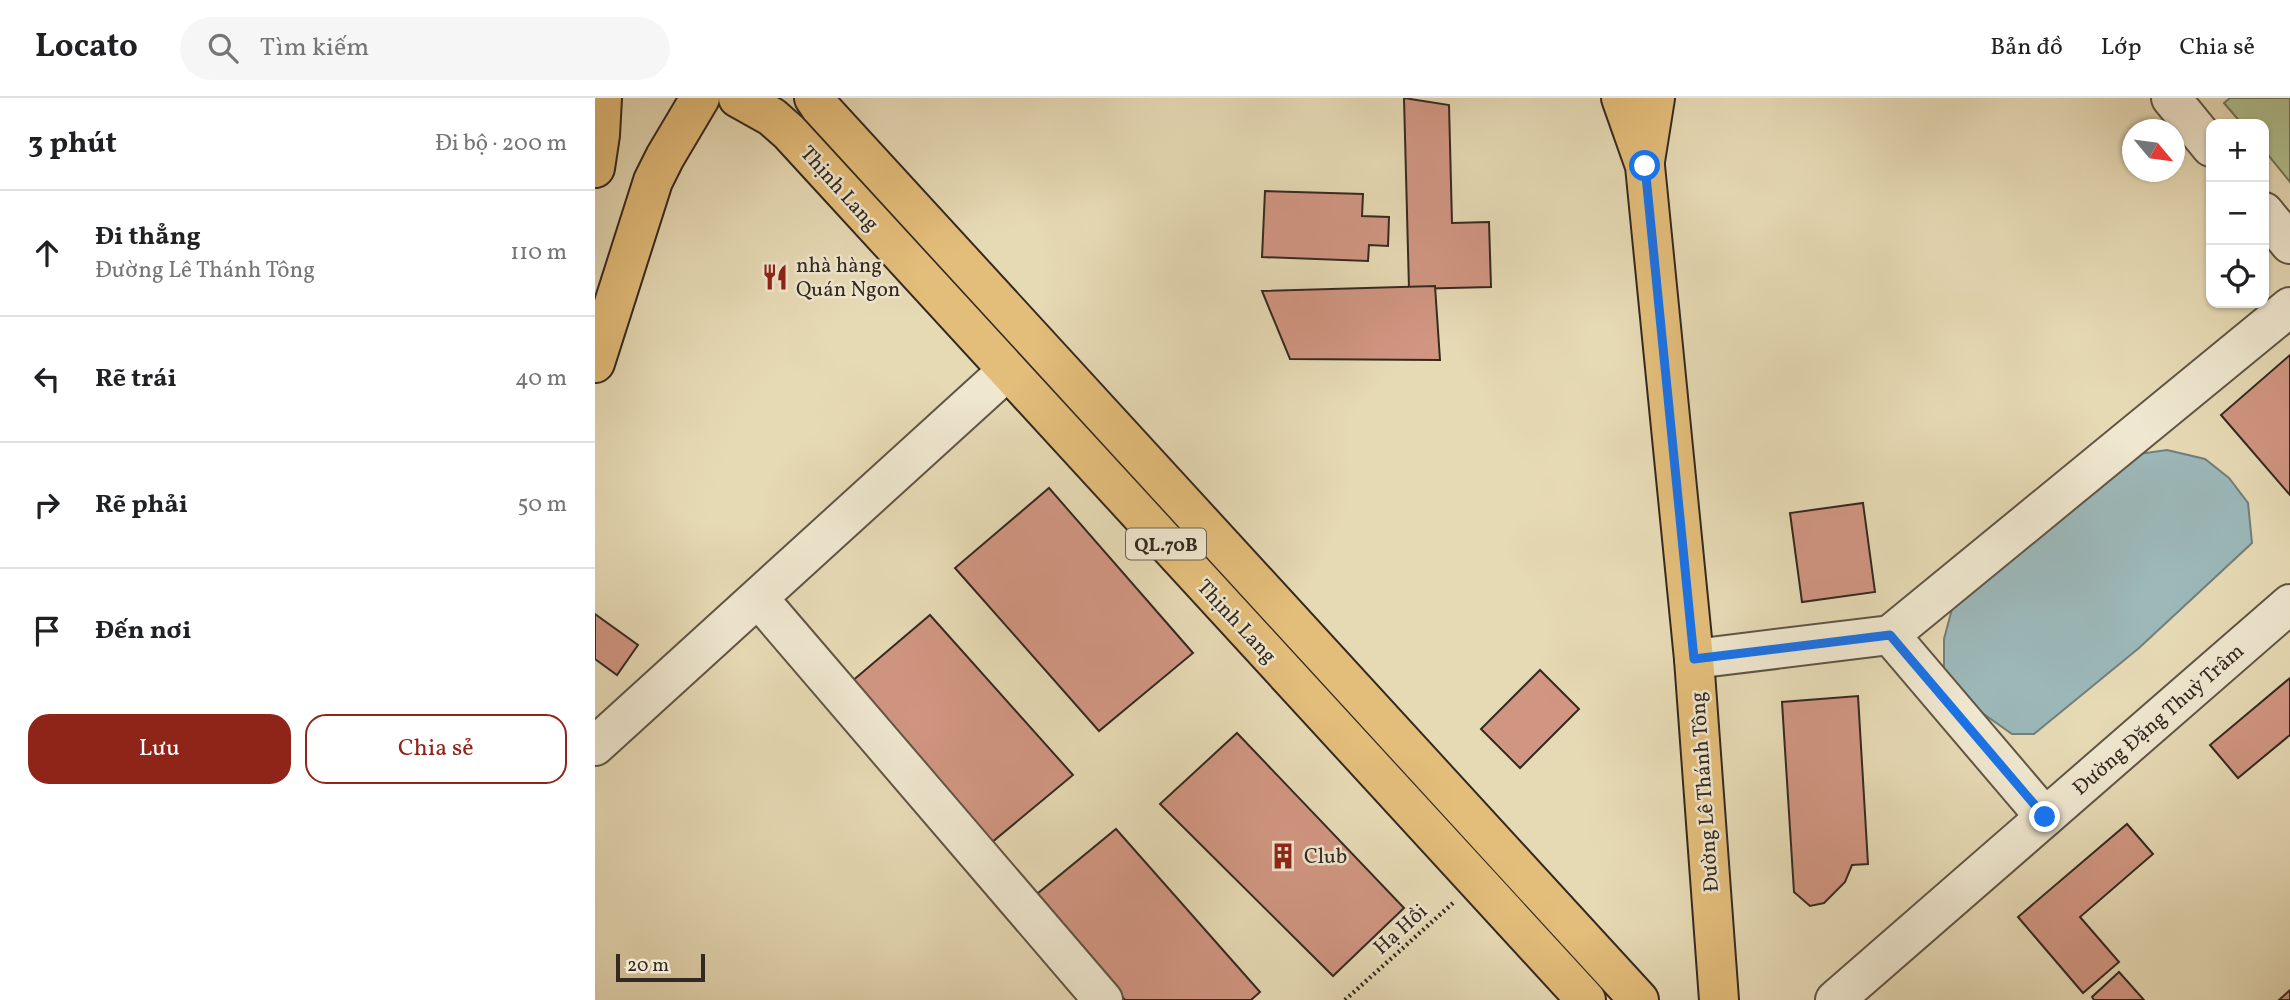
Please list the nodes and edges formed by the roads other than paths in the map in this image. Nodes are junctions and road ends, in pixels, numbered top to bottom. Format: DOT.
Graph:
graph roads {
  1 [pos="602,98"];
  2 [pos="700,98"];
  3 [pos="738,98"];
  4 [pos="814,98"];
  5 [pos="1621,98"];
  6 [pos="1654,98"];
  7 [pos="2175,99"];
  8 [pos="2206,141"];
  9 [pos="1645,166"];
  10 [pos="595,168"];
  11 [pos="2269,218"];
  12 [pos="2290,244"];
  13 [pos="2290,307"];
  14 [pos="595,363"];
  15 [pos="1007,371"];
  16 [pos="759,599"];
  17 [pos="2290,604"];
  18 [pos="1890,635"];
  19 [pos="1694,659"];
  20 [pos="595,747"];
  21 [pos="2045,817"];
  22 [pos="1103,1000"];
  23 [pos="1585,1000"];
  24 [pos="1639,1000"];
  25 [pos="1719,1000"];
  26 [pos="1835,1000"];
  1 -- 10 [label="main road"];
  2 -- 14 [label="main road"];
  3 -- 15 [label="main road, Thịnh Lang / QL.70B"];
  4 -- 24 [label="main road, Thịnh Lang / QL.70B"];
  5 -- 9 [label="main road, Đường Lê Thánh Tông"];
  6 -- 9 [label="main road, Đường Lê Thánh Tông"];
  7 -- 8 [label="street"];
  9 -- 19 [label="main road, Đường Lê Thánh Tông"];
  11 -- 12 [label="street"];
  13 -- 18 [label="street"];
  15 -- 16 [label="street"];
  15 -- 23 [label="main road, Thịnh Lang / QL.70B"];
  16 -- 20 [label="street"];
  16 -- 22 [label="street"];
  17 -- 21 [label="street, Đường Đặng Thuỳ Trâm"];
  18 -- 19 [label="street"];
  18 -- 21 [label="street"];
  19 -- 25 [label="main road, Đường Lê Thánh Tông"];
  21 -- 26 [label="street, Đường Đặng Thuỳ Trâm"];
}
